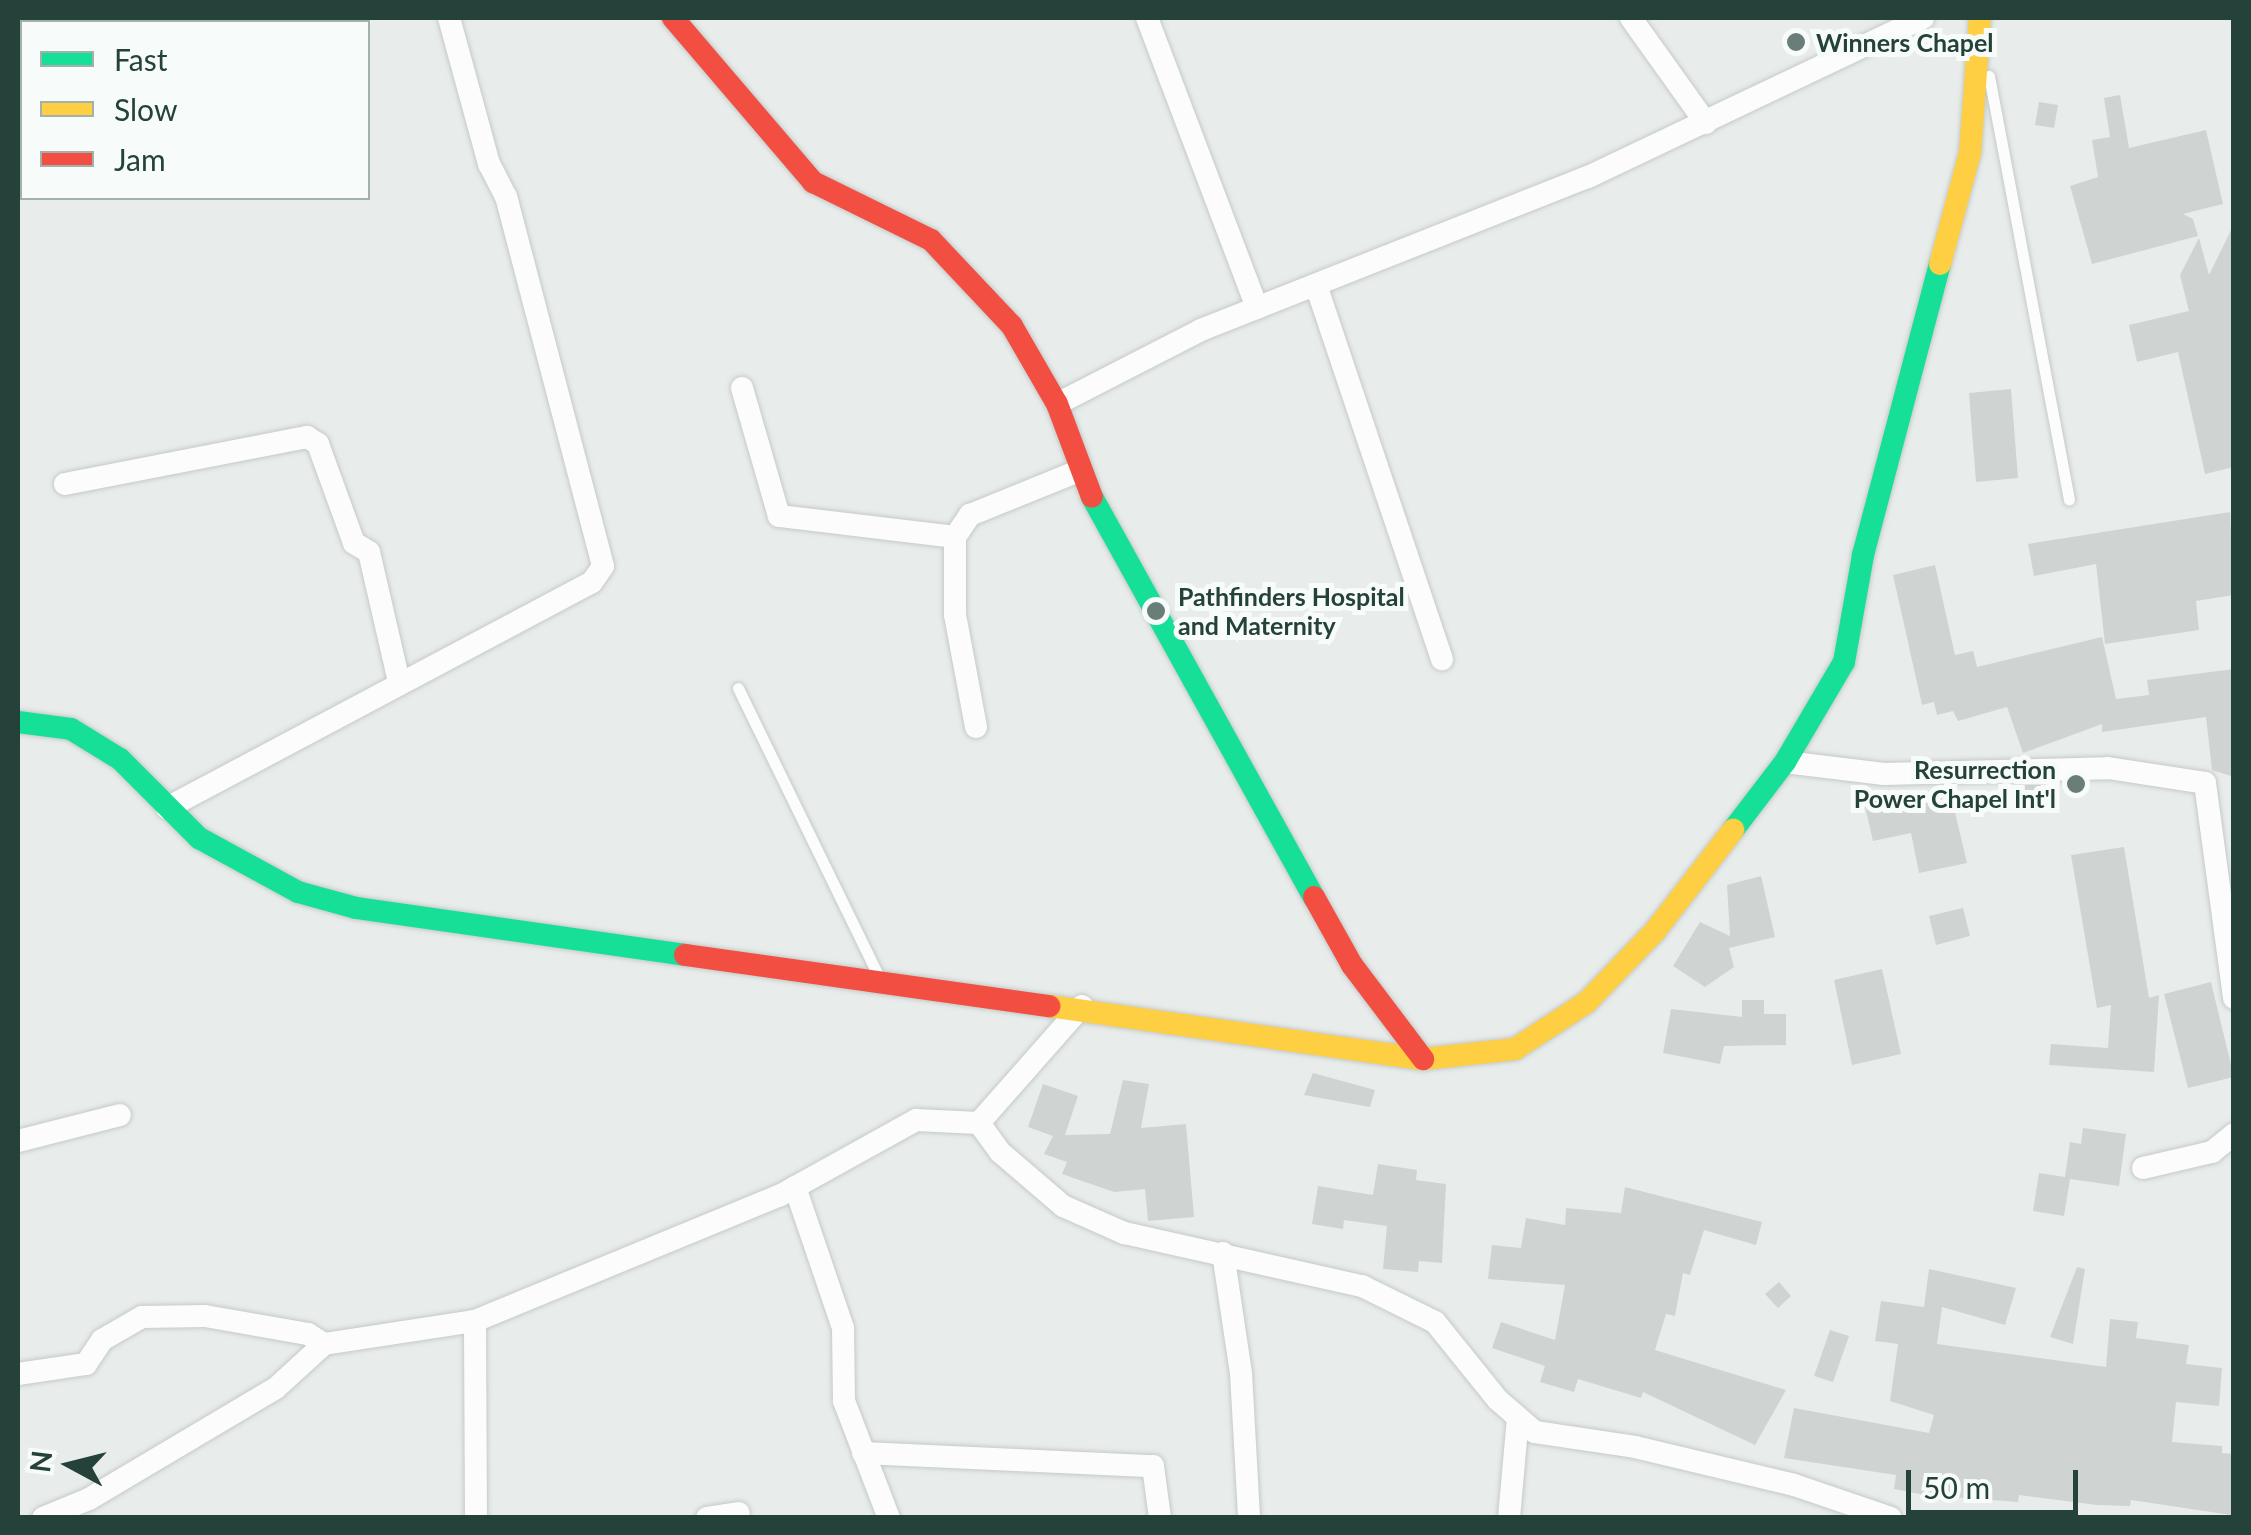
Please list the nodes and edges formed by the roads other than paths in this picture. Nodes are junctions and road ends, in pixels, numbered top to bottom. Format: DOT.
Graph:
graph roads {
  1 [pos="449,18"];
  2 [pos="673,18"];
  3 [pos="1147,18"];
  4 [pos="1631,18"];
  5 [pos="1922,18"];
  6 [pos="1980,22"];
  7 [pos="1706,123"];
  8 [pos="1316,285"];
  9 [pos="1257,308"];
  10 [pos="742,388"];
  11 [pos="1057,404"];
  12 [pos="1081,470"];
  13 [pos="65,484"];
  14 [pos="2069,500"];
  15 [pos="954,537"];
  16 [pos="1442,659"];
  17 [pos="399,682"];
  18 [pos="738,688"];
  19 [pos="18,722"];
  20 [pos="976,726"];
  21 [pos="1785,762"];
  22 [pos="167,808"];
  23 [pos="881,981"];
  24 [pos="2234,998"];
  25 [pos="1082,1006"];
  26 [pos="1423,1059"];
  27 [pos="120,1116"];
  28 [pos="979,1123"];
  29 [pos="2234,1134"];
  30 [pos="18,1141"];
  31 [pos="2143,1168"];
  32 [pos="795,1187"];
  33 [pos="1223,1253"];
  34 [pos="475,1321"];
  35 [pos="324,1344"];
  36 [pos="18,1374"];
  37 [pos="1518,1418"];
  38 [pos="863,1453"];
  39 [pos="738,1513"];
  40 [pos="1887,1517"];
  41 [pos="42,1518"];
  42 [pos="476,1518"];
  43 [pos="707,1518"];
  44 [pos="889,1518"];
  45 [pos="1160,1518"];
  46 [pos="1249,1518"];
  47 [pos="1510,1518"];
  1 -- 17 [label="street"];
  2 -- 11 [label="street"];
  3 -- 9 [label="street"];
  4 -- 7 [label="street"];
  5 -- 7 [label="street"];
  6 -- 14 [label="lane"];
  6 -- 21 [label="street"];
  7 -- 8 [label="street"];
  8 -- 9 [label="street"];
  8 -- 16 [label="street"];
  9 -- 11 [label="street"];
  10 -- 15 [label="street"];
  11 -- 12 [label="street"];
  12 -- 15 [label="street"];
  12 -- 26 [label="street"];
  13 -- 17 [label="street"];
  15 -- 20 [label="street"];
  17 -- 22 [label="street"];
  18 -- 23 [label="lane"];
  19 -- 22 [label="street"];
  21 -- 24 [label="street"];
  21 -- 26 [label="street"];
  22 -- 23 [label="street"];
  23 -- 25 [label="street"];
  25 -- 26 [label="street"];
  25 -- 28 [label="street"];
  27 -- 30 [label="street"];
  28 -- 32 [label="street"];
  28 -- 33 [label="street"];
  29 -- 31 [label="street"];
  32 -- 34 [label="street"];
  32 -- 38 [label="street"];
  33 -- 37 [label="street"];
  33 -- 46 [label="street"];
  34 -- 35 [label="street"];
  34 -- 42 [label="street"];
  35 -- 36 [label="street"];
  35 -- 41 [label="street"];
  37 -- 40 [label="street"];
  37 -- 47 [label="street"];
  38 -- 44 [label="street"];
  38 -- 45 [label="street"];
  39 -- 43 [label="street"];
}
